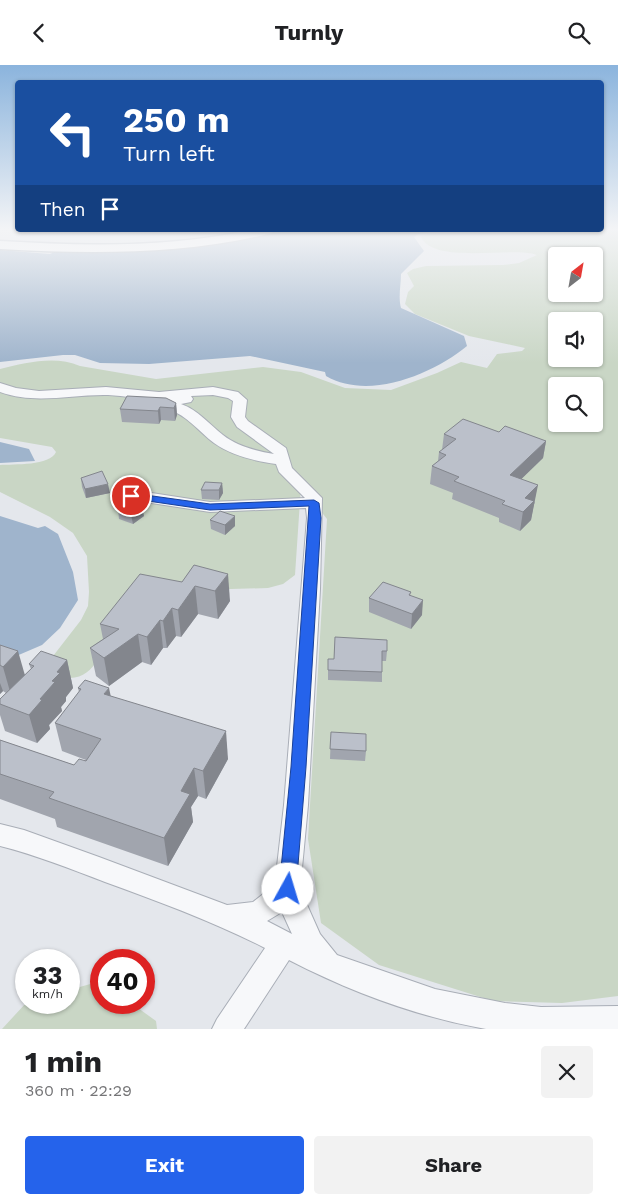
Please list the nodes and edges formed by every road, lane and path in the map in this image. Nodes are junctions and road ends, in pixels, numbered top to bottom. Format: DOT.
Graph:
graph roads {
  1 [pos="0,387"];
  2 [pos="202,393"];
  3 [pos="282,460"];
  4 [pos="119,497"];
  5 [pos="314,511"];
  6 [pos="0,835"];
  7 [pos="288,889"];
  8 [pos="224,915"];
  9 [pos="284,944"];
  10 [pos="328,964"];
  11 [pos="618,1021"];
  12 [pos="227,1029"];
  1 -- 2 [label="street"];
  2 -- 3 [label="street"];
  2 -- 3 [label="street"];
  3 -- 5 [label="street"];
  4 -- 5 [label="street"];
  5 -- 7 [label="street"];
  6 -- 8 [label="street"];
  7 -- 8 [label="street"];
  7 -- 10 [label="street"];
  8 -- 9 [label="street"];
  9 -- 10 [label="street"];
  9 -- 12 [label="street"];
  10 -- 11 [label="street"];
}
